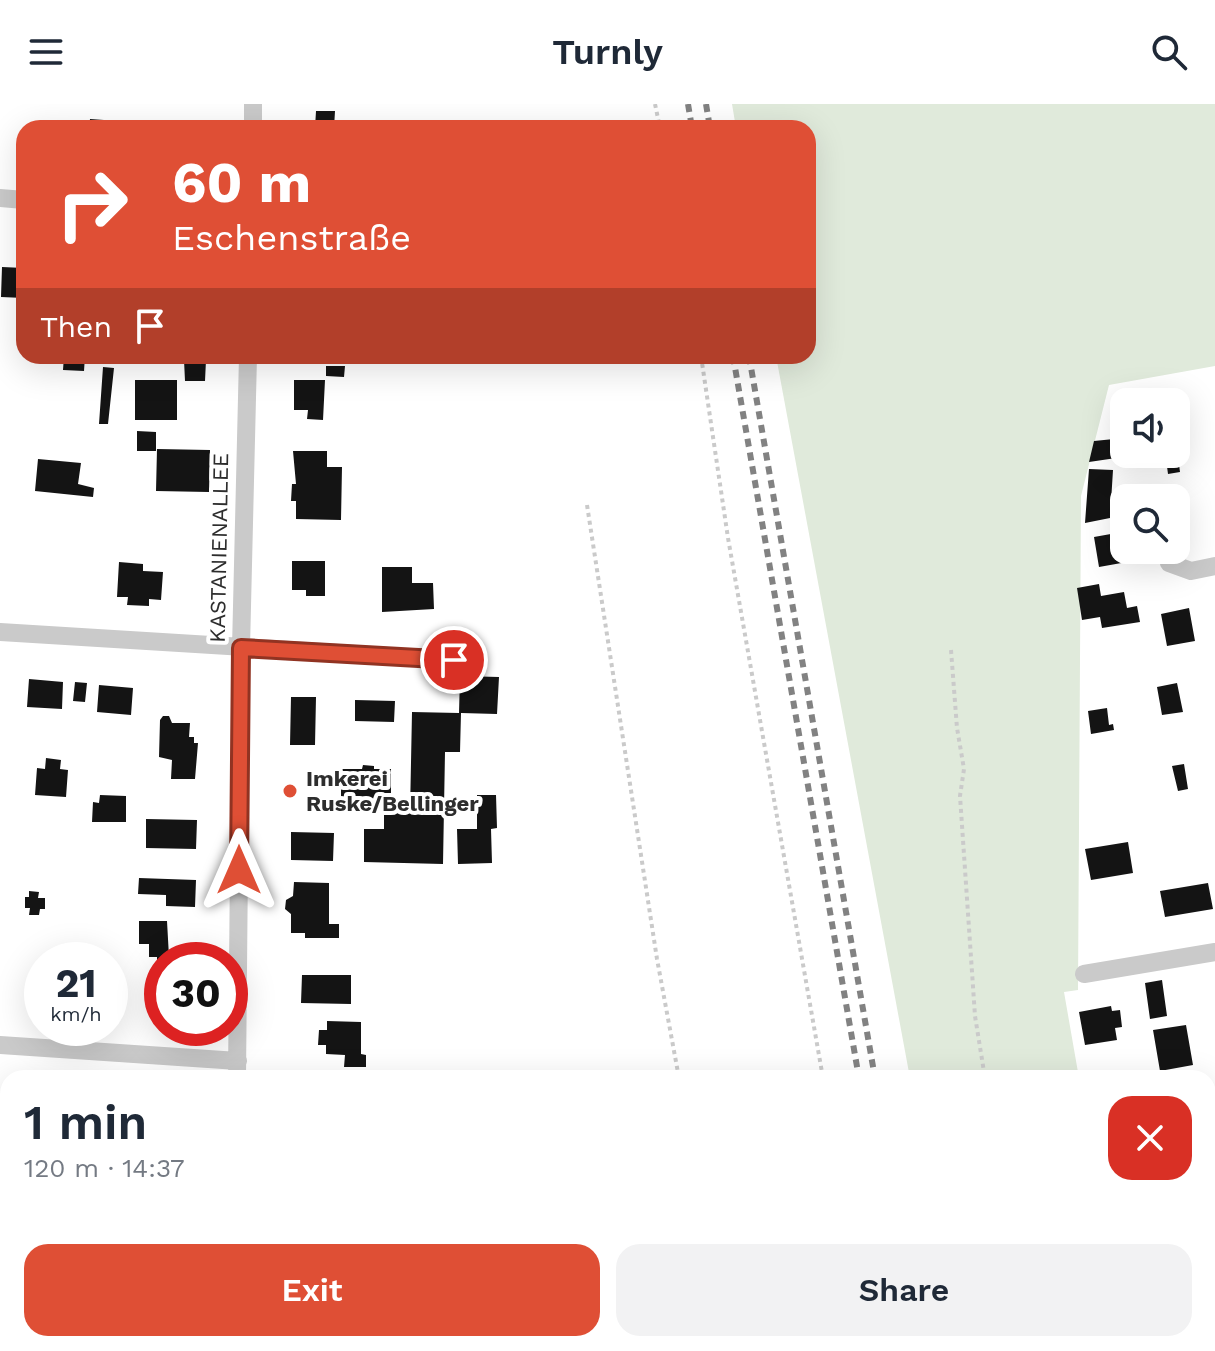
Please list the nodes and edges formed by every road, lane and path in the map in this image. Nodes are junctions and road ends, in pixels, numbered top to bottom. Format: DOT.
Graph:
graph roads {
  1 [pos="248,364"];
  2 [pos="702,364"];
  3 [pos="587,505"];
  4 [pos="1172,564"];
  5 [pos="1215,566"];
  6 [pos="0,632"];
  7 [pos="241,648"];
  8 [pos="951,650"];
  9 [pos="454,660"];
  10 [pos="1215,952"];
  11 [pos="1084,974"];
  12 [pos="0,1045"];
  13 [pos="237,1070"];
  14 [pos="678,1070"];
  15 [pos="822,1070"];
  16 [pos="984,1070"];
  1 -- 7 [label="street, KASTANIENALLEE"];
  2 -- 15 [label="path"];
  3 -- 14 [label="path"];
  4 -- 5 [label="street"];
  6 -- 7 [label="street"];
  7 -- 9 [label="street"];
  7 -- 13 [label="street, KASTANIENALLEE"];
  8 -- 16 [label="path"];
  10 -- 11 [label="street"];
  12 -- 13 [label="street"];
}
